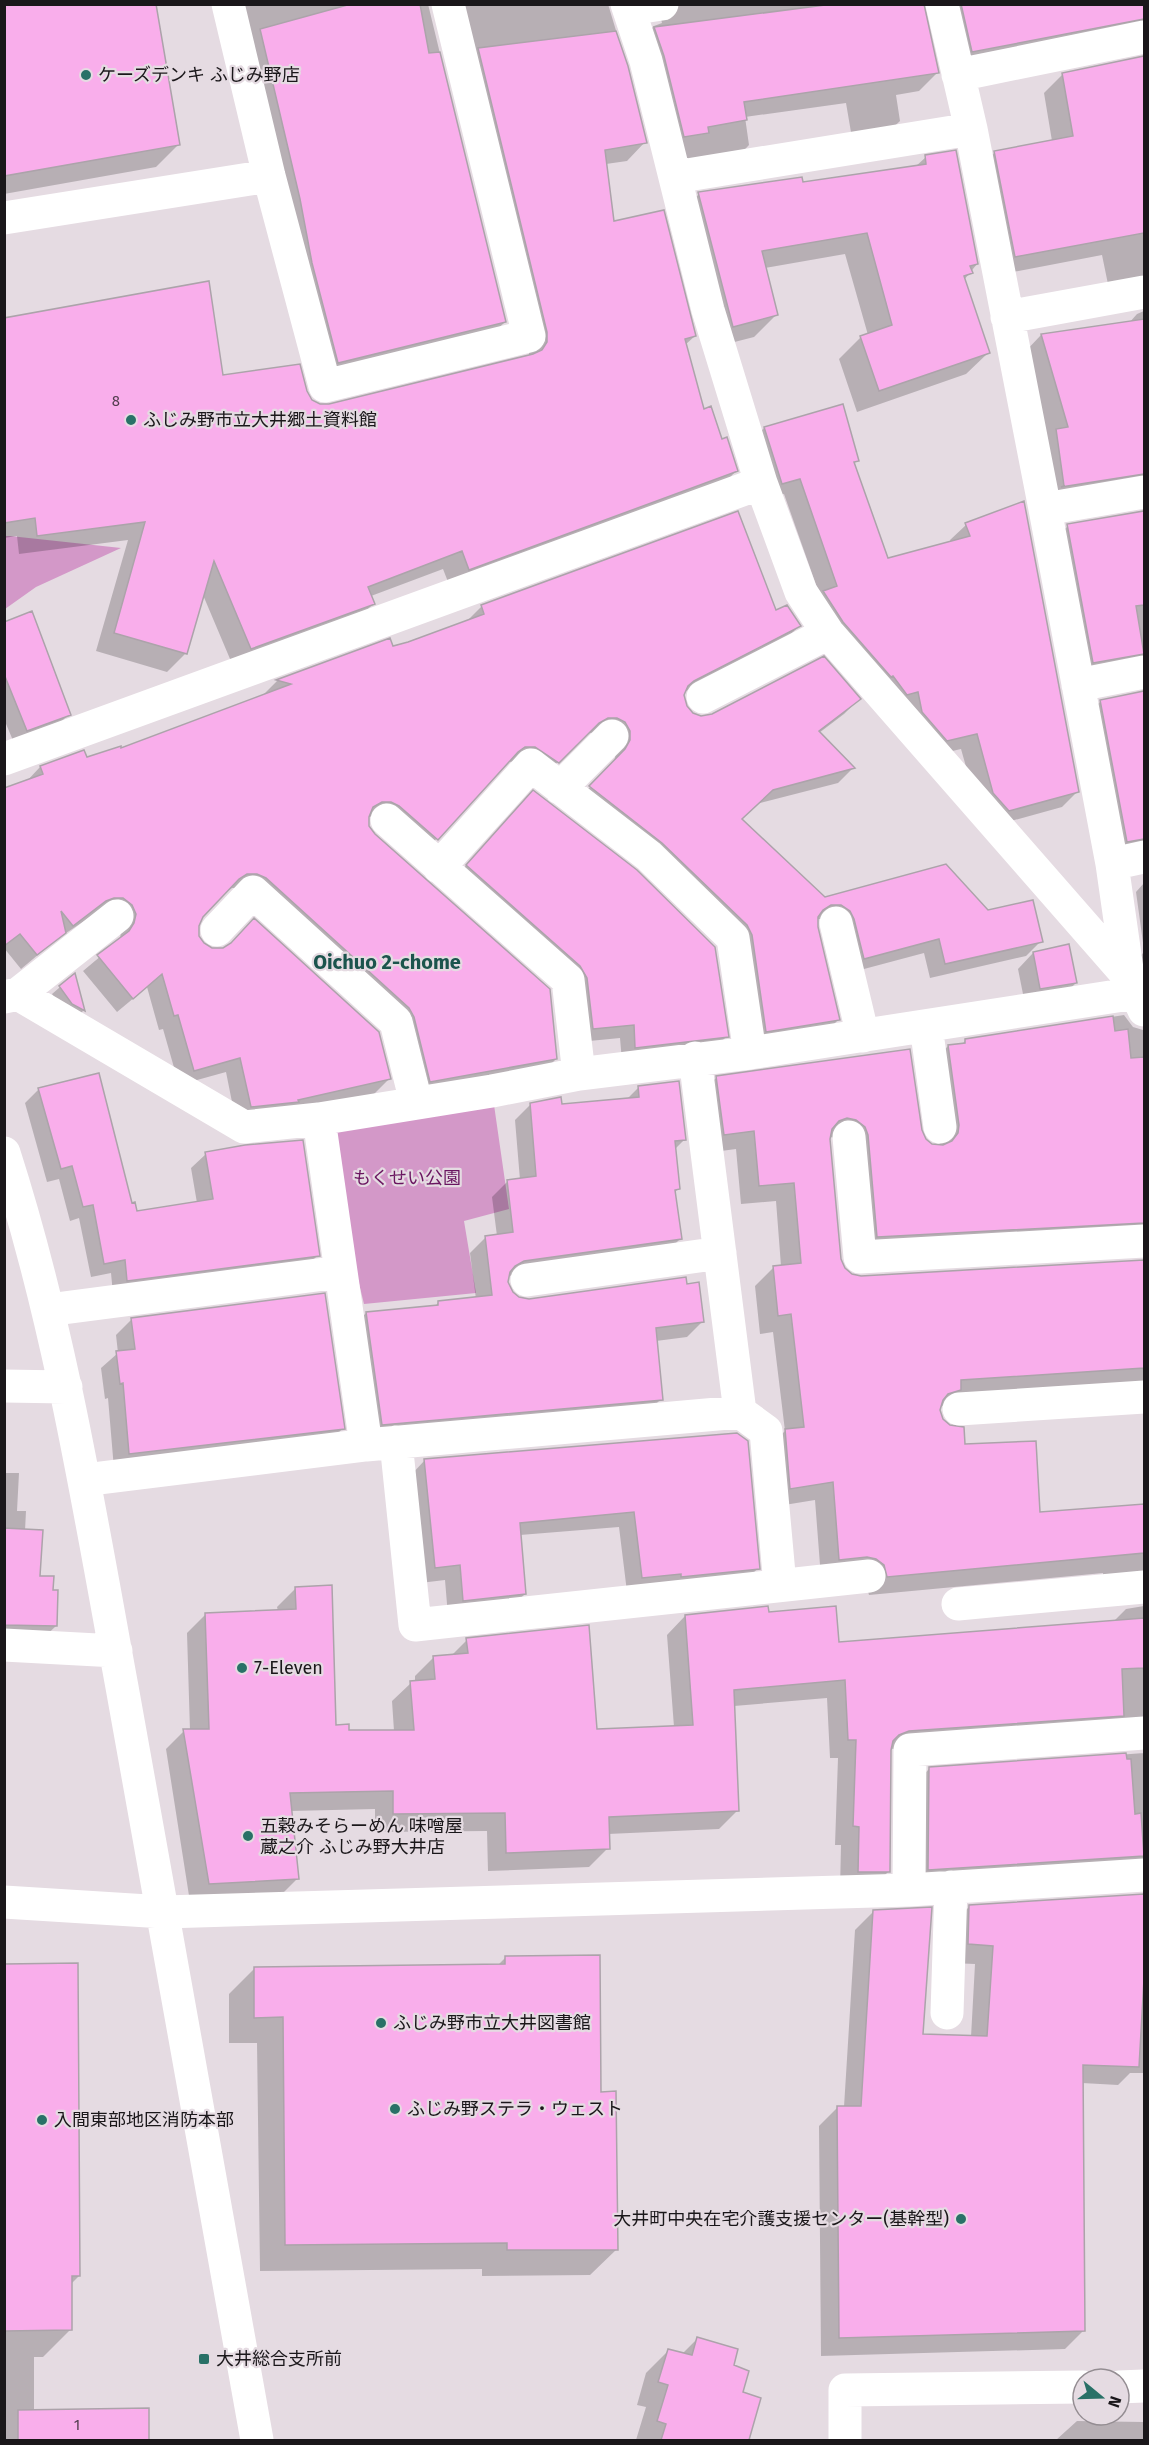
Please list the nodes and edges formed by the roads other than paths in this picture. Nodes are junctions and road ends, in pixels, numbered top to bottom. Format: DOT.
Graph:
graph roads {
  1 [pos="448,4"];
  2 [pos="662,4"];
  3 [pos="942,4"];
  4 [pos="238,6"];
  5 [pos="628,7"];
  6 [pos="1144,37"];
  7 [pos="958,75"];
  8 [pos="971,129"];
  9 [pos="269,176"];
  10 [pos="675,177"];
  11 [pos="4,218"];
  12 [pos="1144,292"];
  13 [pos="1007,317"];
  14 [pos="761,483"];
  15 [pos="1144,492"];
  16 [pos="1045,510"];
  17 [pos="828,633"];
  18 [pos="1144,672"];
  19 [pos="1078,685"];
  20 [pos="703,697"];
  21 [pos="612,736"];
  22 [pos="4,759"];
  23 [pos="560,788"];
  24 [pos="387,820"];
  25 [pos="1144,857"];
  26 [pos="1112,864"];
  27 [pos="439,867"];
  28 [pos="117,916"];
  29 [pos="836,923"];
  30 [pos="217,930"];
  31 [pos="1136,993"];
  32 [pos="11,996"];
  33 [pos="926,1026"];
  34 [pos="862,1036"];
  35 [pos="750,1053"];
  36 [pos="696,1059"];
  37 [pos="579,1074"];
  38 [pos="416,1102"];
  39 [pos="319,1119"];
  40 [pos="940,1127"];
  41 [pos="849,1137"];
  42 [pos="4,1153"];
  43 [pos="14,1212"];
  44 [pos="1144,1241"];
  45 [pos="720,1253"];
  46 [pos="340,1272"];
  47 [pos="527,1280"];
  48 [pos="48,1310"];
  49 [pos="4,1386"];
  50 [pos="66,1387"];
  51 [pos="1144,1397"];
  52 [pos="959,1409"];
  53 [pos="740,1412"];
  54 [pos="381,1444"];
  55 [pos="84,1480"];
  56 [pos="869,1576"];
  57 [pos="780,1586"];
  58 [pos="1144,1587"];
  59 [pos="958,1604"];
  60 [pos="4,1645"];
  61 [pos="116,1651"];
  62 [pos="1144,1733"];
  63 [pos="1144,1875"];
  64 [pos="951,1887"];
  65 [pos="909,1890"];
  66 [pos="4,1902"];
  67 [pos="164,1912"];
  68 [pos="947,2013"];
  69 [pos="1071,2387"];
  70 [pos="256,2440"];
  71 [pos="845,2440"];
  1 -- 9 [label="street"];
  2 -- 5 [label="street"];
  3 -- 7 [label="street"];
  4 -- 9 [label="street"];
  5 -- 10 [label="street"];
  6 -- 7 [label="street"];
  7 -- 8 [label="street"];
  8 -- 10 [label="street"];
  8 -- 13 [label="street"];
  9 -- 11 [label="street"];
  10 -- 14 [label="street"];
  12 -- 13 [label="street"];
  13 -- 16 [label="street"];
  14 -- 17 [label="street"];
  14 -- 22 [label="street"];
  15 -- 16 [label="street"];
  16 -- 19 [label="street"];
  17 -- 20 [label="street"];
  17 -- 31 [label="street"];
  18 -- 19 [label="street"];
  19 -- 26 [label="street"];
  21 -- 23 [label="street"];
  23 -- 27 [label="street"];
  23 -- 35 [label="street"];
  24 -- 27 [label="street"];
  25 -- 26 [label="street"];
  26 -- 31 [label="street"];
  27 -- 37 [label="street"];
  28 -- 32 [label="street"];
  29 -- 34 [label="street"];
  30 -- 38 [label="street"];
  31 -- 33 [label="street"];
  32 -- 39 [label="street"];
  33 -- 34 [label="street"];
  33 -- 40 [label="street"];
  34 -- 35 [label="street"];
  35 -- 36 [label="street"];
  36 -- 37 [label="street"];
  36 -- 45 [label="street"];
  37 -- 38 [label="street"];
  38 -- 39 [label="street"];
  39 -- 46 [label="street"];
  41 -- 44 [label="street"];
  42 -- 43 [label="street"];
  43 -- 48 [label="street"];
  45 -- 47 [label="street"];
  45 -- 53 [label="street"];
  46 -- 48 [label="street"];
  46 -- 54 [label="street"];
  48 -- 50 [label="street"];
  49 -- 50 [label="street"];
  50 -- 55 [label="street"];
  51 -- 52 [label="street"];
  53 -- 54 [label="street"];
  53 -- 57 [label="street"];
  54 -- 55 [label="street"];
  54 -- 57 [label="street"];
  55 -- 61 [label="street"];
  56 -- 57 [label="street"];
  58 -- 59 [label="street"];
  60 -- 61 [label="street"];
  61 -- 67 [label="street"];
  62 -- 65 [label="street"];
  63 -- 64 [label="street"];
  64 -- 65 [label="street"];
  64 -- 68 [label="street"];
  65 -- 67 [label="street"];
  66 -- 67 [label="street"];
  67 -- 70 [label="street"];
  69 -- 71 [label="street"];
}
